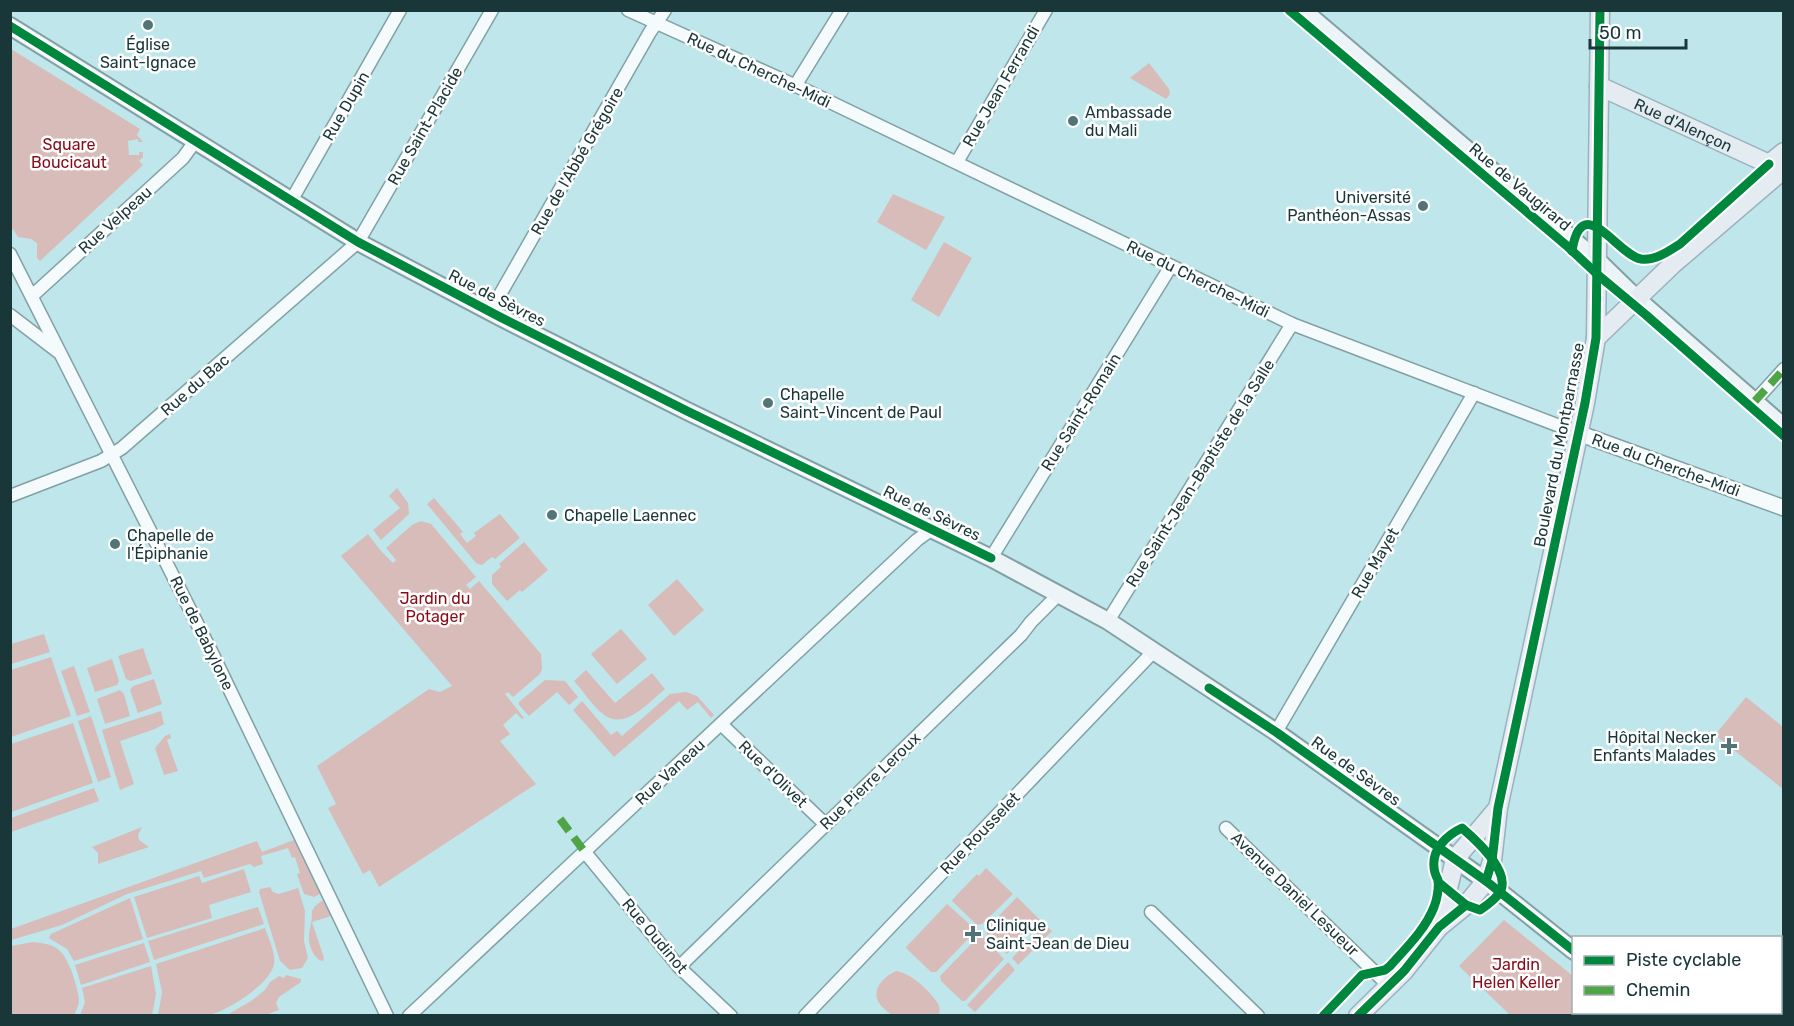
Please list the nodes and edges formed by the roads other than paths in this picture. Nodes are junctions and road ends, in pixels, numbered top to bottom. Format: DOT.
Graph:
graph roads {
  1 [pos="400,10"];
  2 [pos="492,10"];
  3 [pos="628,10"];
  4 [pos="665,10"];
  5 [pos="1046,10"];
  6 [pos="1303,10"];
  7 [pos="1600,10"];
  8 [pos="837,13"];
  9 [pos="657,23"];
  10 [pos="10,26"];
  11 [pos="795,86"];
  12 [pos="1599,86"];
  13 [pos="196,140"];
  14 [pos="1784,152"];
  15 [pos="957,162"];
  16 [pos="1777,169"];
  17 [pos="291,201"];
  18 [pos="358,242"];
  19 [pos="10,254"];
  20 [pos="1598,261"];
  21 [pos="1171,266"];
  22 [pos="32,296"];
  23 [pos="1636,298"];
  24 [pos="490,312"];
  25 [pos="10,315"];
  26 [pos="1292,324"];
  27 [pos="1596,338"];
  28 [pos="62,354"];
  29 [pos="1784,369"];
  30 [pos="1474,393"];
  31 [pos="1755,402"];
  32 [pos="1784,427"];
  33 [pos="1578,433"];
  34 [pos="112,455"];
  35 [pos="10,496"];
  36 [pos="1784,508"];
  37 [pos="932,529"];
  38 [pos="991,558"];
  39 [pos="1059,594"];
  40 [pos="1108,621"];
  41 [pos="1154,651"];
  42 [pos="721,724"];
  43 [pos="1276,732"];
  44 [pos="1498,808"];
  45 [pos="825,824"];
  46 [pos="1226,828"];
  47 [pos="584,851"];
  48 [pos="1455,860"];
  49 [pos="1486,881"];
  50 [pos="1150,912"];
  51 [pos="1439,927"];
  52 [pos="1572,949"];
  53 [pos="680,967"];
  54 [pos="1389,986"];
  55 [pos="387,1016"];
  56 [pos="409,1016"];
  57 [pos="731,1016"];
  58 [pos="805,1016"];
  59 [pos="1258,1016"];
  60 [pos="1358,1016"];
  1 -- 17 [label="street, Rue Dupin"];
  2 -- 18 [label="street, Rue Saint-Placide"];
  3 -- 9 [label="street, Rue du Cherche-Midi"];
  4 -- 9 [label="street, Rue de l'Abbé Grégoire"];
  5 -- 15 [label="street, Rue Jean Ferrandi"];
  6 -- 20 [label="main road, Rue de Vaugirard"];
  7 -- 12 [label="main road, Boulevard du Montparnasse"];
  8 -- 11 [label="street"];
  9 -- 11 [label="street, Rue du Cherche-Midi"];
  9 -- 24 [label="street, Rue de l'Abbé Grégoire"];
  10 -- 13 [label="main road, Rue de Sèvres"];
  11 -- 15 [label="street, Rue du Cherche-Midi"];
  12 -- 16 [label="main road, Rue d'Alençon"];
  12 -- 20 [label="main road, Boulevard du Montparnasse"];
  13 -- 17 [label="main road, Rue de Sèvres"];
  13 -- 22 [label="street, Rue Velpeau"];
  14 -- 16 [label="main road, Boulevard du Montparnasse"];
  15 -- 21 [label="street, Rue du Cherche-Midi"];
  16 -- 23 [label="main road, Boulevard du Montparnasse"];
  17 -- 18 [label="main road, Rue de Sèvres"];
  18 -- 24 [label="main road, Rue de Sèvres"];
  18 -- 34 [label="street, Rue du Bac"];
  19 -- 22 [label="street, Rue de Babylone"];
  20 -- 23 [label="main road, Rue de Vaugirard"];
  20 -- 27 [label="main road, Boulevard du Montparnasse"];
  21 -- 26 [label="street, Rue du Cherche-Midi"];
  21 -- 38 [label="street, Rue Saint-Romain"];
  22 -- 28 [label="street, Rue de Babylone"];
  23 -- 27 [label="main road, Boulevard du Montparnasse"];
  23 -- 31 [label="main road, Rue de Vaugirard"];
  24 -- 37 [label="main road, Rue de Sèvres"];
  25 -- 28 [label="street"];
  26 -- 30 [label="street, Rue du Cherche-Midi"];
  26 -- 40 [label="street, Rue Saint-Jean-Baptiste de la Salle"];
  27 -- 33 [label="main road, Boulevard du Montparnasse"];
  28 -- 34 [label="street, Rue de Babylone"];
  29 -- 31 [label="street"];
  30 -- 33 [label="street, Rue du Cherche-Midi"];
  30 -- 43 [label="street, Rue Mayet"];
  31 -- 32 [label="main road, Rue de Vaugirard"];
  33 -- 36 [label="street, Rue du Cherche-Midi"];
  33 -- 44 [label="main road, Boulevard du Montparnasse"];
  34 -- 35 [label="street, Rue du Bac"];
  34 -- 55 [label="street, Rue de Babylone"];
  37 -- 38 [label="main road, Rue de Sèvres"];
  37 -- 42 [label="street, Rue Vaneau"];
  38 -- 39 [label="main road, Rue de Sèvres"];
  39 -- 40 [label="main road, Rue de Sèvres"];
  39 -- 45 [label="street, Rue Pierre Leroux"];
  40 -- 41 [label="main road, Rue de Sèvres"];
  41 -- 43 [label="main road, Rue de Sèvres"];
  41 -- 58 [label="street, Rue Rousselet"];
  42 -- 45 [label="street, Rue d'Olivet"];
  42 -- 47 [label="street, Rue Vaneau"];
  43 -- 48 [label="main road, Rue de Sèvres"];
  44 -- 48 [label="main road, Boulevard du Montparnasse"];
  44 -- 49 [label="main road, Boulevard du Montparnasse"];
  45 -- 53 [label="street, Rue Pierre Leroux"];
  46 -- 54 [label="street, Avenue Daniel Lesueur"];
  47 -- 53 [label="street, Rue Oudinot"];
  47 -- 56 [label="street, Rue Vaneau"];
  48 -- 49 [label="main road, Rue de Sèvres"];
  48 -- 51 [label="main road"];
  49 -- 51 [label="main road"];
  49 -- 52 [label="main road"];
  50 -- 59 [label="street"];
  51 -- 54 [label="main road"];
  53 -- 57 [label="street, Rue Oudinot"];
  54 -- 60 [label="main road"];
}
